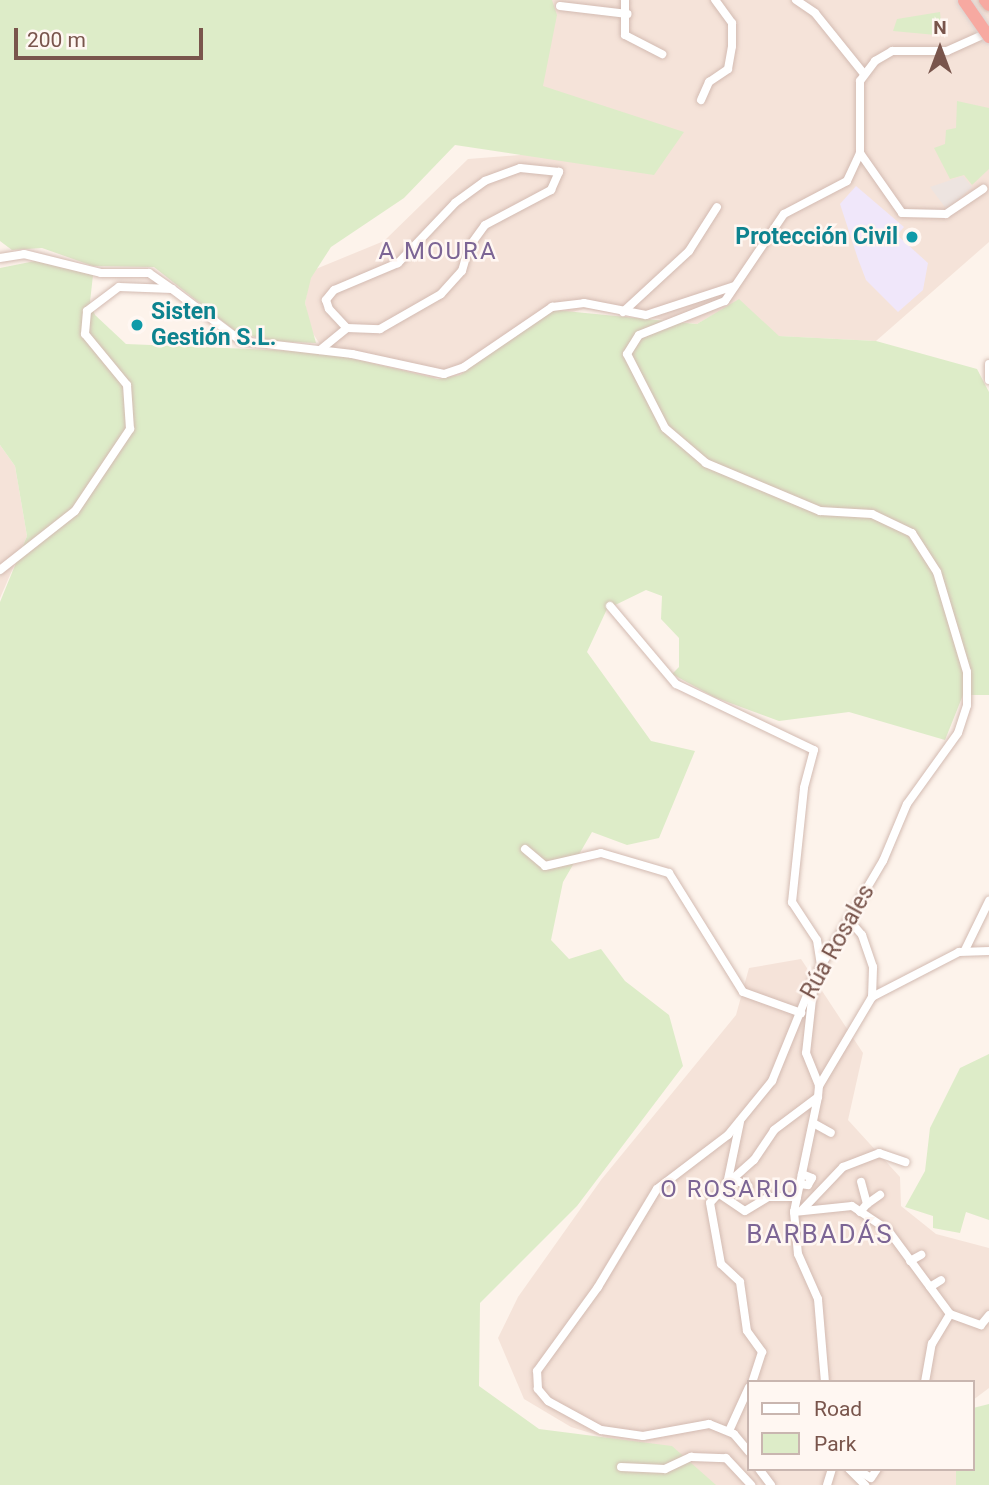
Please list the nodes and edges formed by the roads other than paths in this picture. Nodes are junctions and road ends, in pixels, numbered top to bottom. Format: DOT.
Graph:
graph roads {
  1 [pos="625,0"];
  2 [pos="715,0"];
  3 [pos="985,0"];
  4 [pos="802,1"];
  5 [pos="964,1"];
  6 [pos="989,5"];
  7 [pos="560,6"];
  8 [pos="628,14"];
  9 [pos="989,31"];
  10 [pos="989,37"];
  11 [pos="662,54"];
  12 [pos="864,74"];
  13 [pos="701,100"];
  14 [pos="860,153"];
  15 [pos="857,164"];
  16 [pos="872,170"];
  17 [pos="983,189"];
  18 [pos="718,207"];
  19 [pos="0,258"];
  20 [pos="740,283"];
  21 [pos="172,289"];
  22 [pos="623,312"];
  23 [pos="347,328"];
  24 [pos="320,350"];
  25 [pos="989,364"];
  26 [pos="989,380"];
  27 [pos="0,570"];
  28 [pos="610,606"];
  29 [pos="525,849"];
  30 [pos="989,901"];
  31 [pos="849,920"];
  32 [pos="965,950"];
  33 [pos="989,951"];
  34 [pos="821,966"];
  35 [pos="814,978"];
  36 [pos="872,997"];
  37 [pos="801,1013"];
  38 [pos="819,1086"];
  39 [pos="818,1097"];
  40 [pos="740,1122"];
  41 [pos="815,1124"];
  42 [pos="831,1133"];
  43 [pos="905,1162"];
  44 [pos="730,1182"];
  45 [pos="862,1182"];
  46 [pos="748,1186"];
  47 [pos="718,1194"];
  48 [pos="880,1195"];
  49 [pos="797,1197"];
  50 [pos="867,1204"];
  51 [pos="799,1211"];
  52 [pos="860,1212"];
  53 [pos="921,1255"];
  54 [pos="910,1261"];
  55 [pos="941,1280"];
  56 [pos="930,1287"];
  57 [pos="950,1314"];
  58 [pos="989,1315"];
  59 [pos="753,1380"];
  60 [pos="825,1380"];
  61 [pos="925,1380"];
  62 [pos="748,1389"];
  63 [pos="729,1431"];
  64 [pos="748,1451"];
  65 [pos="621,1467"];
  66 [pos="851,1471"];
  67 [pos="860,1471"];
  68 [pos="876,1471"];
  69 [pos="751,1485"];
  70 [pos="865,1485"];
  1 -- 8 [label="street"];
  2 -- 13 [label="street"];
  3 -- 6 [label="highway"];
  4 -- 12 [label="street"];
  5 -- 10 [label="highway, bridge"];
  7 -- 8 [label="street"];
  8 -- 11 [label="street"];
  9 -- 12 [label="street"];
  12 -- 14 [label="street"];
  14 -- 15 [label="street"];
  14 -- 16 [label="street"];
  15 -- 16 [label="street"];
  15 -- 20 [label="street, Rúa Rosales"];
  16 -- 17 [label="street"];
  18 -- 22 [label="street"];
  19 -- 21 [label="street"];
  20 -- 22 [label="street"];
  20 -- 31 [label="street, Rúa Rosales"];
  21 -- 24 [label="street"];
  21 -- 27 [label="street"];
  22 -- 24 [label="street"];
  23 -- 23 [label="street"];
  23 -- 24 [label="street"];
  25 -- 26 [label="street"];
  28 -- 34 [label="street"];
  29 -- 37 [label="street"];
  30 -- 32 [label="street"];
  31 -- 34 [label="street, Rúa Rosales"];
  31 -- 36 [label="street"];
  32 -- 33 [label="street"];
  32 -- 36 [label="street"];
  34 -- 35 [label="street, Rúa Rosales"];
  35 -- 37 [label="street, Rúa Rosales"];
  35 -- 38 [label="street"];
  36 -- 38 [label="street"];
  37 -- 40 [label="street, Rúa Rosales"];
  38 -- 39 [label="street"];
  39 -- 41 [label="street"];
  39 -- 44 [label="street"];
  40 -- 44 [label="street"];
  40 -- 63 [label="street, Rúa Rosales"];
  41 -- 42 [label="street"];
  41 -- 49 [label="street"];
  43 -- 51 [label="street"];
  44 -- 46 [label="street"];
  44 -- 47 [label="street"];
  45 -- 50 [label="street"];
  47 -- 49 [label="street"];
  47 -- 59 [label="street"];
  48 -- 50 [label="street"];
  49 -- 51 [label="street"];
  50 -- 52 [label="street"];
  51 -- 52 [label="street"];
  51 -- 60 [label="street"];
  52 -- 54 [label="street"];
  53 -- 54 [label="street"];
  54 -- 56 [label="street"];
  55 -- 56 [label="street"];
  56 -- 57 [label="street"];
  57 -- 58 [label="street"];
  57 -- 61 [label="street"];
  62 -- 63 [label="street"];
  63 -- 64 [label="street"];
  65 -- 69 [label="street"];
  66 -- 70 [label="street"];
  67 -- 68 [label="street"];
}
